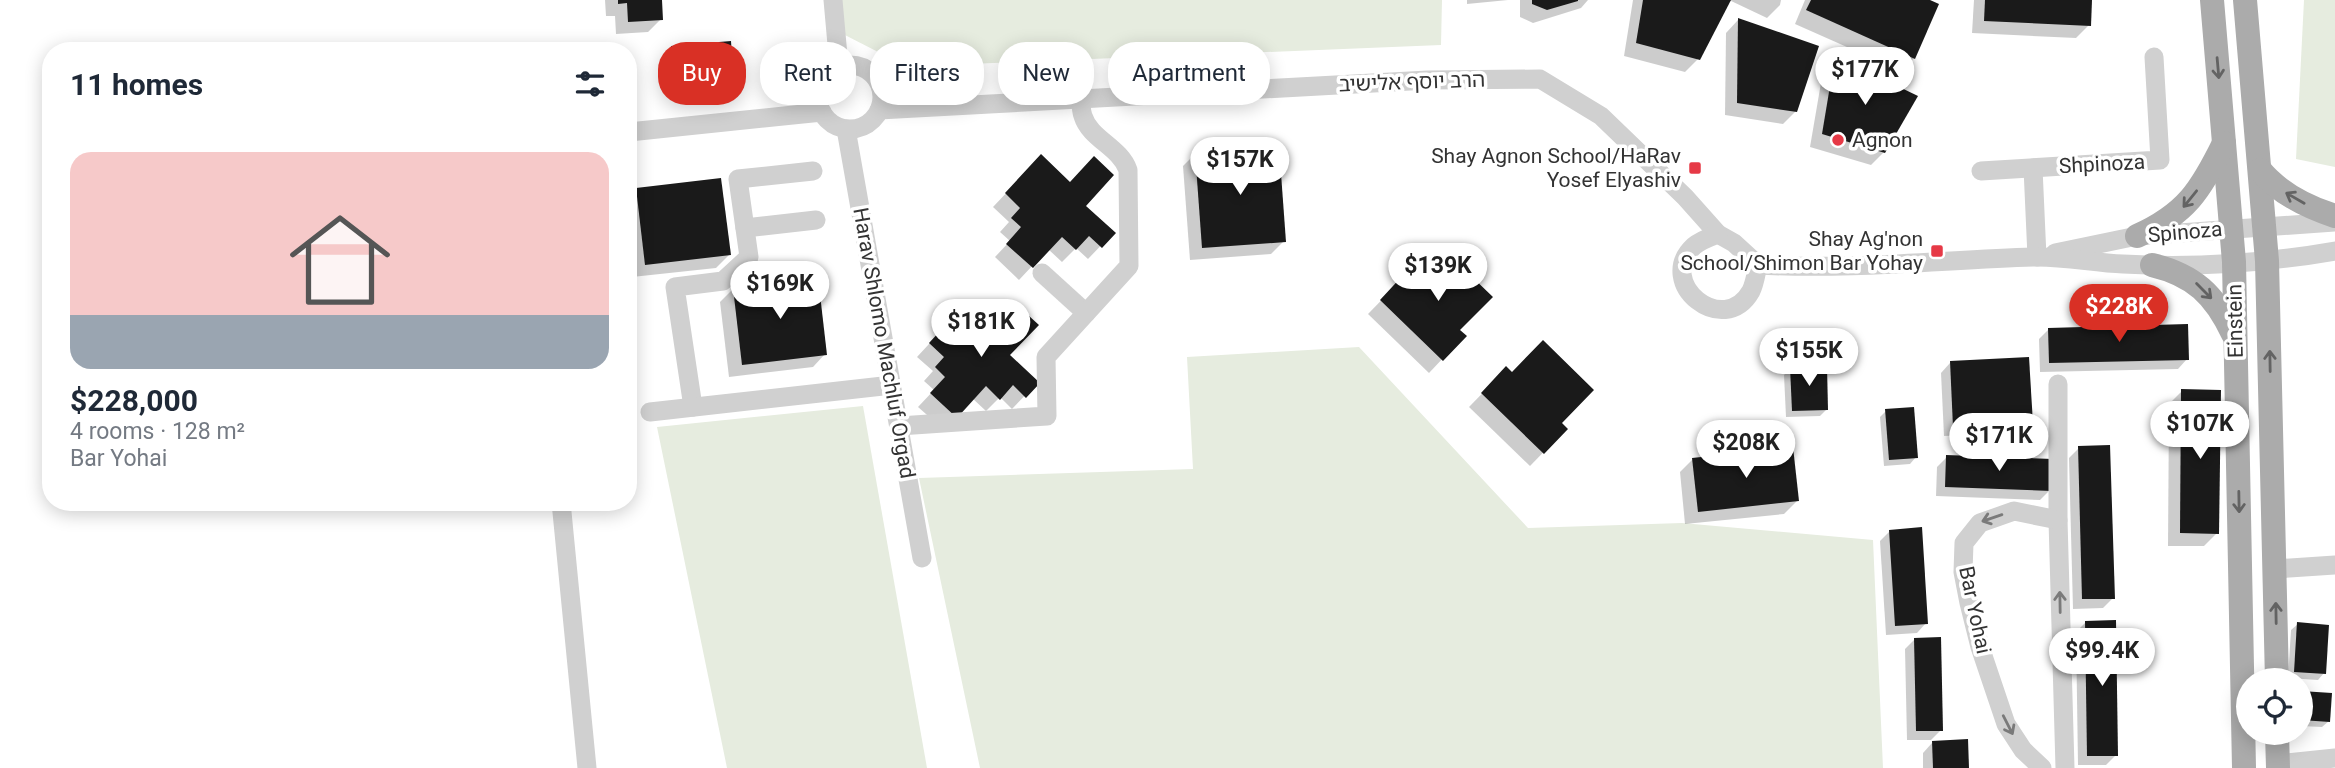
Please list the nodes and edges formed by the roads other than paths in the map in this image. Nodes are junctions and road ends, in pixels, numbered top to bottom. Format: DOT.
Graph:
graph roads {
  1 [pos="833,0"];
  2 [pos="2212,0"];
  3 [pos="2245,0"];
  4 [pos="837,42"];
  5 [pos="2154,57"];
  6 [pos="856,66"];
  7 [pos="1094,98"];
  8 [pos="998,104"];
  9 [pos="821,105"];
  10 [pos="1082,105"];
  11 [pos="879,110"];
  12 [pos="822,112"];
  13 [pos="846,129"];
  14 [pos="637,131"];
  15 [pos="2224,142"];
  16 [pos="2033,168"];
  17 [pos="1982,170"];
  18 [pos="2260,170"];
  19 [pos="813,171"];
  20 [pos="2335,216"];
  21 [pos="816,220"];
  22 [pos="2335,222"];
  23 [pos="2265,226"];
  24 [pos="2232,228"];
  25 [pos="745,229"];
  26 [pos="1718,233"];
  27 [pos="2137,236"];
  28 [pos="2335,251"];
  29 [pos="2037,257"];
  30 [pos="2267,261"];
  31 [pos="2234,262"];
  32 [pos="1758,265"];
  33 [pos="2152,265"];
  34 [pos="1042,273"];
  35 [pos="1086,313"];
  36 [pos="2235,341"];
  37 [pos="2058,384"];
  38 [pos="892,385"];
  39 [pos="693,407"];
  40 [pos="650,412"];
  41 [pos="899,426"];
  42 [pos="562,511"];
  43 [pos="2058,520"];
  44 [pos="922,558"];
  45 [pos="2335,565"];
  46 [pos="2275,569"];
  47 [pos="2277,668"];
  48 [pos="2277,745"];
  49 [pos="2335,758"];
  50 [pos="2278,766"];
  51 [pos="587,768"];
  52 [pos="2042,768"];
  53 [pos="2065,768"];
  54 [pos="2244,768"];
  1 -- 4 [label="street"];
  2 -- 15 [label="main road, Einstein, one-way"];
  3 -- 18 [label="main road, Einstein"];
  5 -- 16 [label="street, Shpinoza"];
  6 -- 11 [label="street"];
  7 -- 26 [label="street, הרב יוסף אלישיב"];
  8 -- 11 [label="street, הרב יוסף אלישיב"];
  9 -- 12 [label="street"];
  10 -- 35 [label="street"];
  11 -- 13 [label="street"];
  12 -- 13 [label="street"];
  12 -- 14 [label="street"];
  13 -- 38 [label="street, Harav Shlomo Machluf Orgad"];
  15 -- 24 [label="main road, Einstein"];
  15 -- 27 [label="main road, one-way"];
  16 -- 17 [label="street, Shpinoza"];
  16 -- 29 [label="street"];
  20 -- 18 [label="main road, one-way"];
  18 -- 23 [label="main road, Einstein"];
  19 -- 25 [label="street"];
  21 -- 25 [label="street"];
  22 -- 23 [label="street, Spinoza"];
  23 -- 24 [label="street, Spinoza"];
  23 -- 30 [label="main road, Einstein"];
  24 -- 27 [label="street, Spinoza"];
  24 -- 31 [label="main road, Einstein"];
  25 -- 39 [label="street"];
  26 -- 32 [label="street"];
  26 -- 32 [label="street"];
  27 -- 29 [label="street, Spinoza"];
  28 -- 30 [label="street, Spinoza"];
  29 -- 32 [label="street, Spinoza"];
  29 -- 33 [label="street, Spinoza"];
  30 -- 31 [label="street, Spinoza"];
  46 -- 30 [label="main road, Einstein, one-way"];
  31 -- 33 [label="street, Spinoza"];
  31 -- 36 [label="main road, Einstein"];
  33 -- 36 [label="main road, one-way"];
  34 -- 35 [label="street"];
  35 -- 41 [label="street"];
  36 -- 54 [label="main road, Einstein, one-way"];
  37 -- 43 [label="street"];
  38 -- 39 [label="street"];
  38 -- 41 [label="street, Harav Shlomo Machluf Orgad"];
  39 -- 40 [label="street"];
  41 -- 44 [label="street, Harav Shlomo Machluf Orgad"];
  42 -- 51 [label="street"];
  43 -- 52 [label="street, Bar Yohai, one-way"];
  53 -- 43 [label="street, one-way"];
  45 -- 46 [label="street"];
  47 -- 46 [label="main road, Einstein, one-way"];
  48 -- 50 [label="main road"];
  49 -- 50 [label="street"];
}
